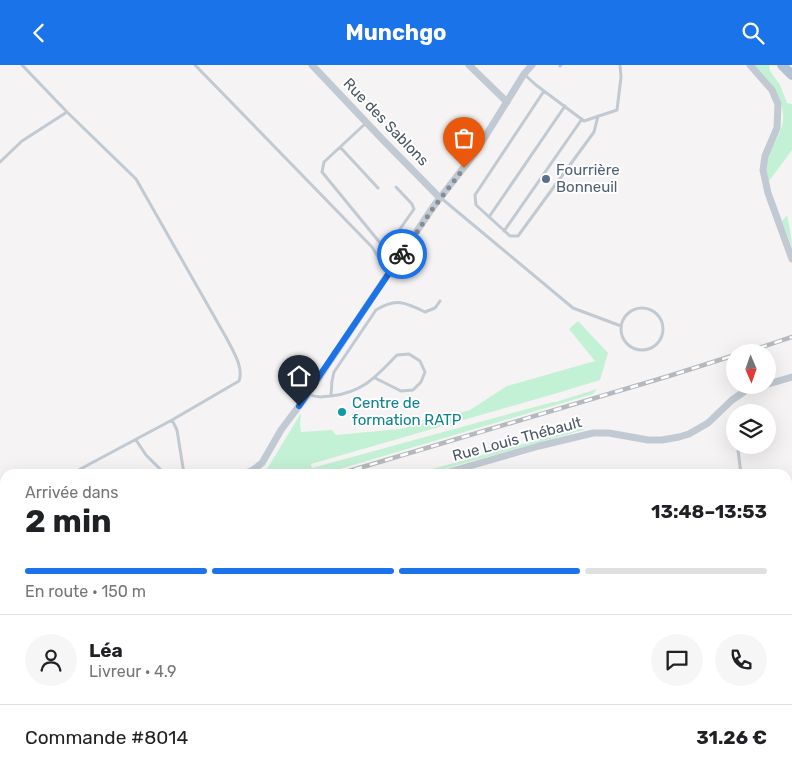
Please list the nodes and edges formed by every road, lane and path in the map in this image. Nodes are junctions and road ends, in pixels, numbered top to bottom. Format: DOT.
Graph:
graph roads {
  1 [pos="22,65"];
  2 [pos="195,65"];
  3 [pos="312,65"];
  4 [pos="469,65"];
  5 [pos="532,65"];
  6 [pos="620,65"];
  7 [pos="750,65"];
  8 [pos="782,65"];
  9 [pos="524,75"];
  10 [pos="792,75"];
  11 [pos="544,91"];
  12 [pos="507,102"];
  13 [pos="565,106"];
  14 [pos="67,112"];
  15 [pos="598,116"];
  16 [pos="582,119"];
  17 [pos="366,122"];
  18 [pos="340,147"];
  19 [pos="0,162"];
  20 [pos="378,187"];
  21 [pos="396,187"];
  22 [pos="440,198"];
  23 [pos="489,217"];
  24 [pos="504,231"];
  25 [pos="386,249"];
  26 [pos="792,259"];
  27 [pos="397,262"];
  28 [pos="440,301"];
  29 [pos="621,326"];
  30 [pos="375,377"];
  31 [pos="792,377"];
  32 [pos="776,381"];
  33 [pos="308,394"];
  34 [pos="741,394"];
  35 [pos="331,396"];
  36 [pos="172,420"];
  37 [pos="136,440"];
  38 [pos="738,454"];
  39 [pos="81,469"];
  40 [pos="159,469"];
  41 [pos="183,469"];
  42 [pos="255,469"];
  43 [pos="459,469"];
  44 [pos="740,469"];
  1 -- 14 [label="lane"];
  2 -- 27 [label="lane"];
  3 -- 17 [label="street, Rue des Sablons"];
  4 -- 12 [label="street"];
  5 -- 9 [label="street"];
  6 -- 15 [label="lane"];
  7 -- 26 [label="street"];
  8 -- 10 [label="main road"];
  9 -- 11 [label="lane"];
  9 -- 12 [label="street"];
  11 -- 13 [label="lane"];
  11 -- 23 [label="lane"];
  12 -- 22 [label="street"];
  13 -- 16 [label="lane"];
  13 -- 23 [label="lane"];
  14 -- 19 [label="lane"];
  14 -- 36 [label="lane"];
  15 -- 16 [label="lane"];
  15 -- 24 [label="lane"];
  16 -- 24 [label="lane"];
  17 -- 18 [label="lane"];
  17 -- 22 [label="street, Rue des Sablons"];
  18 -- 20 [label="lane"];
  18 -- 25 [label="lane"];
  21 -- 25 [label="lane"];
  22 -- 27 [label="street"];
  22 -- 29 [label="lane"];
  23 -- 24 [label="lane"];
  25 -- 27 [label="lane"];
  27 -- 33 [label="street"];
  28 -- 35 [label="lane"];
  29 -- 29 [label="lane"];
  30 -- 30 [label="lane"];
  30 -- 35 [label="lane"];
  31 -- 32 [label="street"];
  33 -- 35 [label="lane"];
  33 -- 42 [label="street"];
  34 -- 43 [label="street, Rue Louis Thébault"];
  36 -- 37 [label="lane"];
  36 -- 41 [label="lane"];
  37 -- 39 [label="lane"];
  37 -- 40 [label="lane"];
  38 -- 44 [label="lane"];
}
